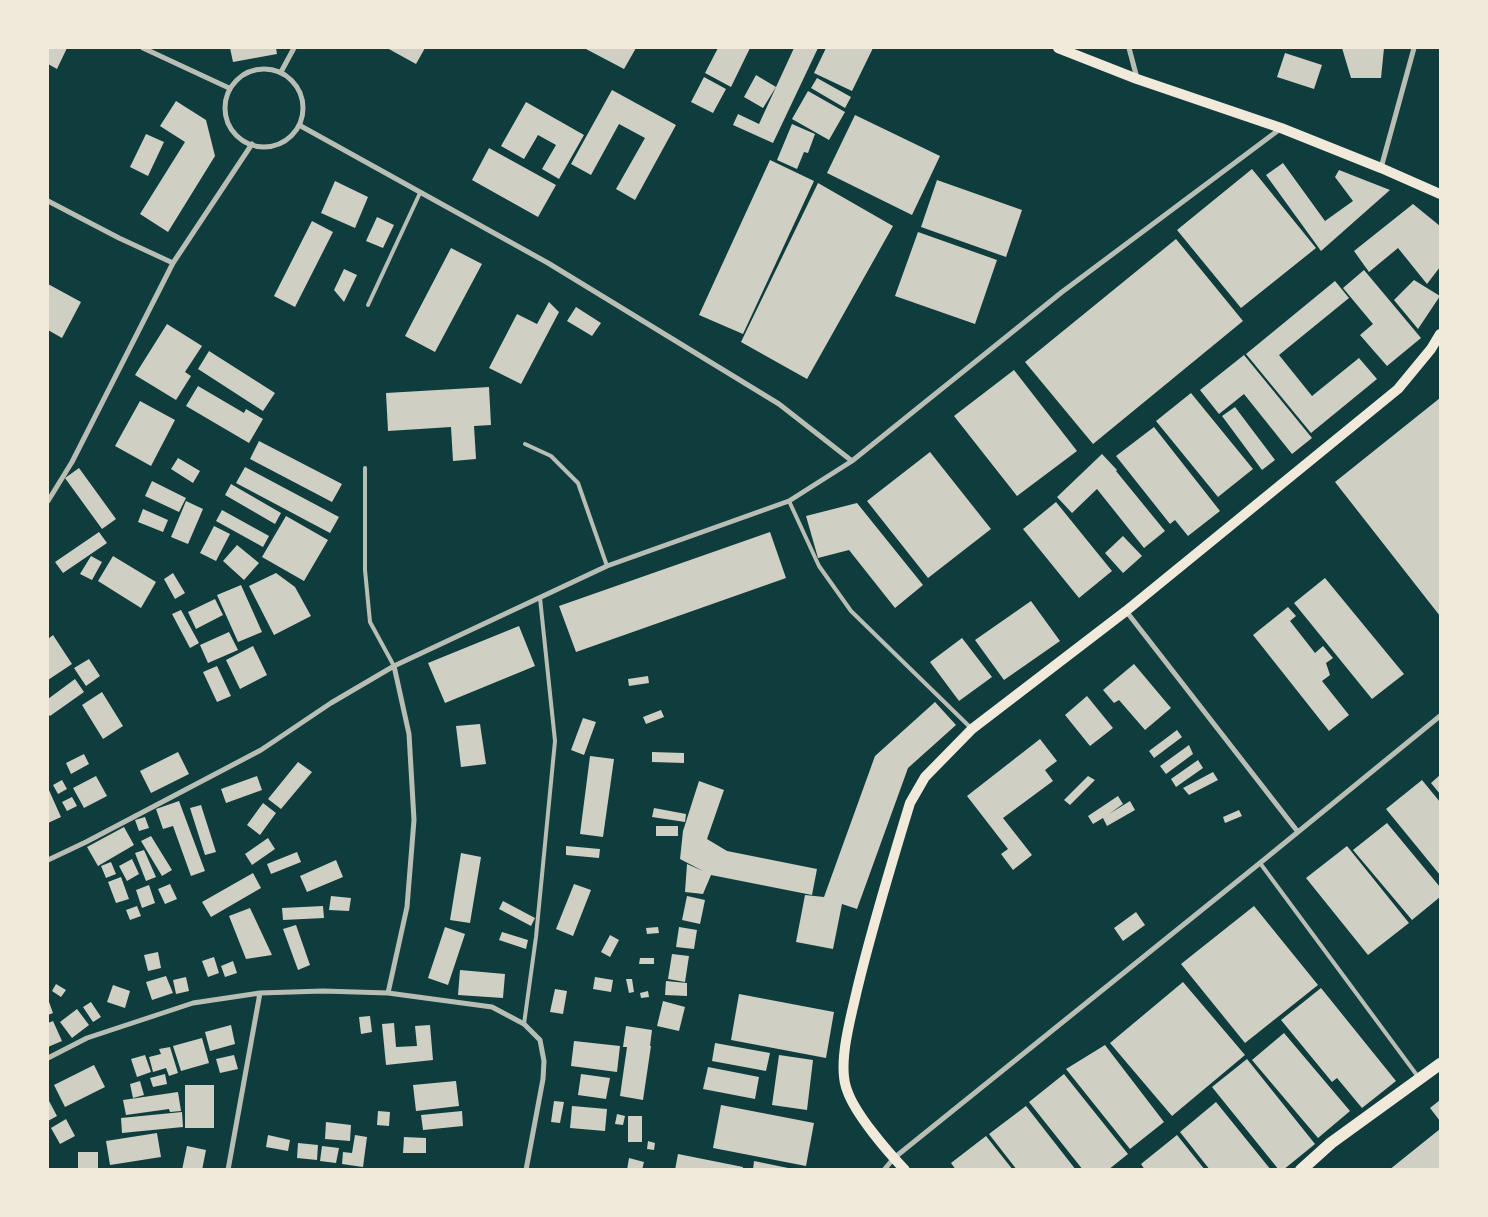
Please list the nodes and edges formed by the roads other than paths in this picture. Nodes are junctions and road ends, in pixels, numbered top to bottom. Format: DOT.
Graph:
graph roads {
  1 [pos="143,48"];
  2 [pos="294,48"];
  3 [pos="1058,48"];
  4 [pos="1128,48"];
  5 [pos="1414,48"];
  6 [pos="281,72"];
  7 [pos="1137,79"];
  8 [pos="229,88"];
  9 [pos="299,125"];
  10 [pos="1281,128"];
  11 [pos="252,144"];
  12 [pos="1381,168"];
  13 [pos="420,193"];
  14 [pos="1440,194"];
  15 [pos="48,201"];
  16 [pos="173,263"];
  17 [pos="368,305"];
  18 [pos="1440,334"];
  19 [pos="525,444"];
  20 [pos="852,461"];
  21 [pos="365,468"];
  22 [pos="48,501"];
  23 [pos="789,501"];
  24 [pos="607,566"];
  25 [pos="540,598"];
  26 [pos="1126,611"];
  27 [pos="394,666"];
  28 [pos="1440,716"];
  29 [pos="972,729"];
  30 [pos="1298,832"];
  31 [pos="48,860"];
  32 [pos="1260,863"];
  33 [pos="260,993"];
  34 [pos="388,993"];
  35 [pos="524,1024"];
  36 [pos="48,1058"];
  37 [pos="1440,1064"];
  38 [pos="1421,1079"];
  39 [pos="894,1158"];
  40 [pos="228,1170"];
  41 [pos="526,1170"];
  42 [pos="884,1170"];
  43 [pos="904,1170"];
  44 [pos="1301,1170"];
  1 -- 8 [label="street"];
  2 -- 6 [label="street"];
  3 -- 7 [label="main road"];
  4 -- 7 [label="street"];
  5 -- 12 [label="street"];
  6 -- 8 [label="street"];
  6 -- 9 [label="street"];
  7 -- 10 [label="main road"];
  8 -- 11 [label="street"];
  9 -- 11 [label="street"];
  9 -- 13 [label="street"];
  10 -- 12 [label="main road"];
  10 -- 20 [label="street"];
  11 -- 16 [label="street"];
  12 -- 14 [label="main road"];
  13 -- 17 [label="lane"];
  13 -- 20 [label="street"];
  15 -- 16 [label="street"];
  16 -- 22 [label="street"];
  18 -- 26 [label="main road"];
  19 -- 24 [label="lane"];
  20 -- 23 [label="street"];
  21 -- 27 [label="lane"];
  23 -- 24 [label="street"];
  23 -- 29 [label="lane"];
  24 -- 25 [label="street"];
  25 -- 27 [label="street"];
  25 -- 35 [label="lane"];
  26 -- 29 [label="main road"];
  26 -- 30 [label="street"];
  27 -- 31 [label="street"];
  27 -- 34 [label="street"];
  28 -- 30 [label="street"];
  29 -- 39 [label="main road"];
  30 -- 32 [label="street"];
  32 -- 38 [label="lane"];
  32 -- 39 [label="street"];
  33 -- 34 [label="street"];
  33 -- 36 [label="street"];
  33 -- 40 [label="street"];
  34 -- 35 [label="street"];
  35 -- 41 [label="street"];
  37 -- 38 [label="main road"];
  38 -- 44 [label="main road"];
  39 -- 42 [label="street"];
  39 -- 43 [label="main road"];
}
